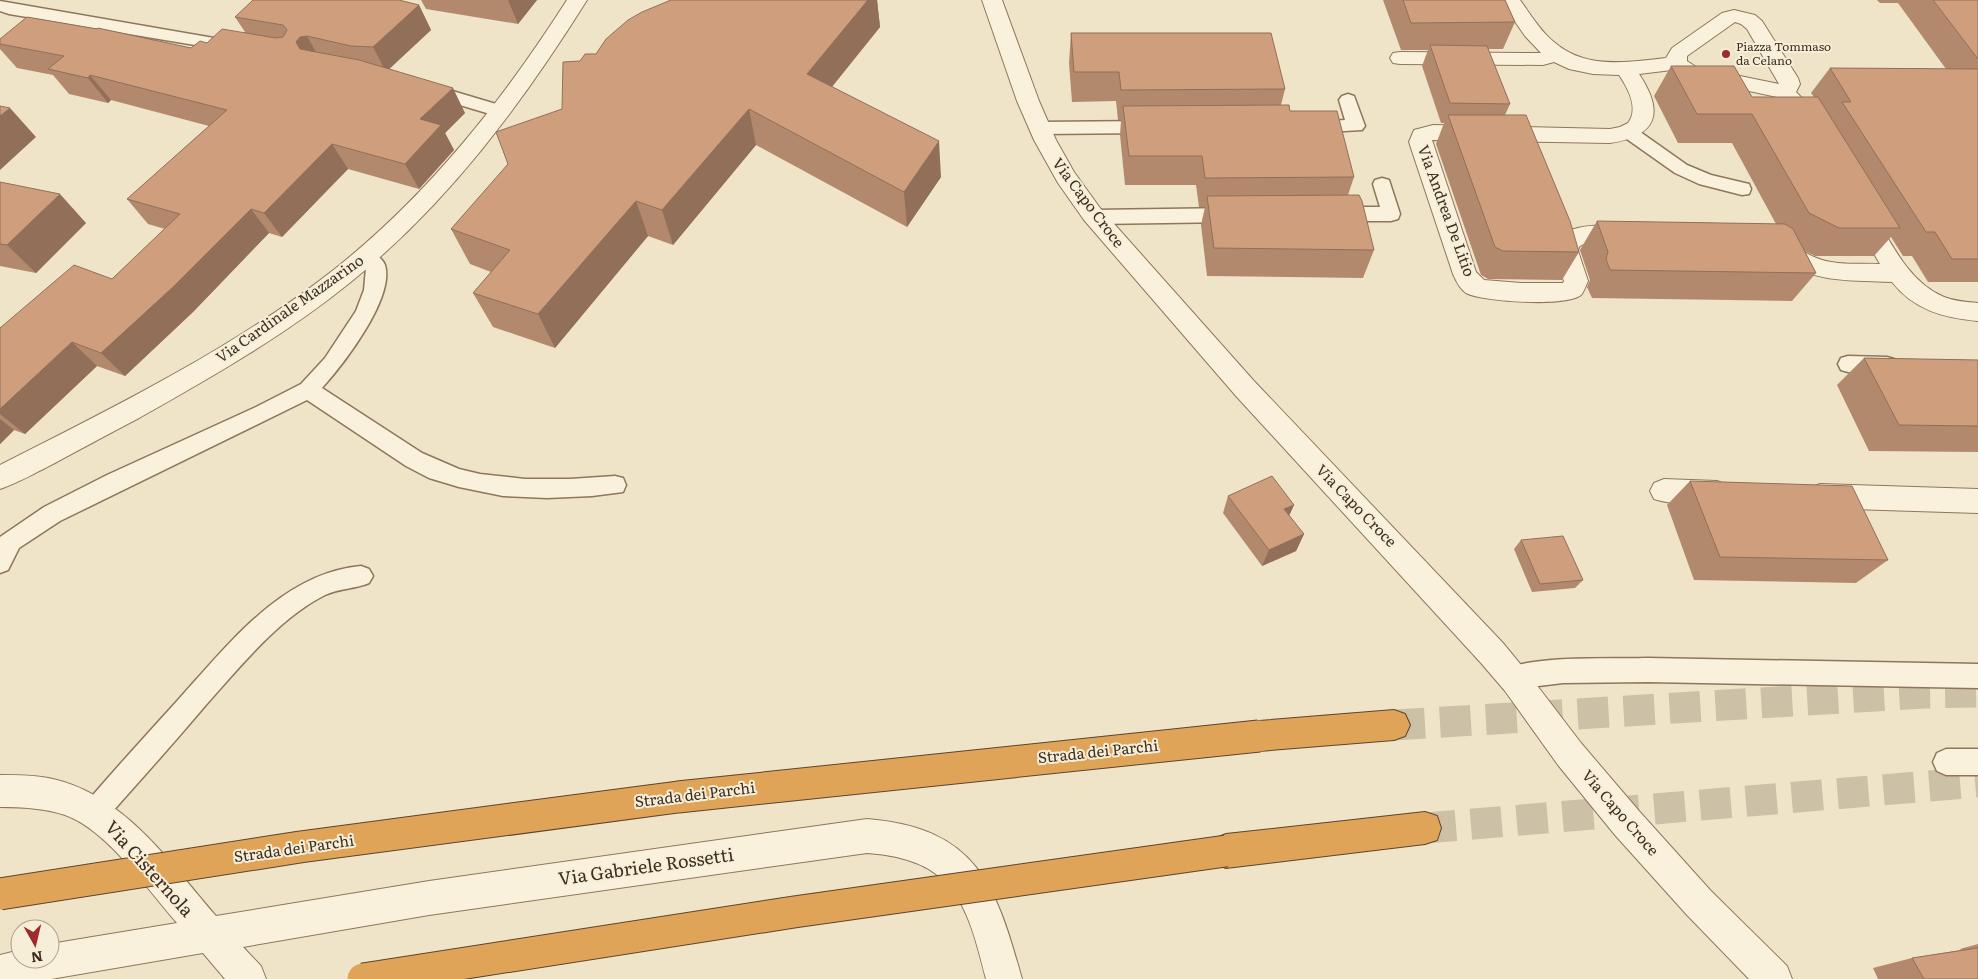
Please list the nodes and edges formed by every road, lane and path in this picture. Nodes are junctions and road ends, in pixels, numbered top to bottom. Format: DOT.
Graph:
graph roads {
  1 [pos="577,0"];
  2 [pos="992,0"];
  3 [pos="1510,0"];
  4 [pos="1755,0"];
  5 [pos="0,6"];
  6 [pos="1740,16"];
  7 [pos="256,50"];
  8 [pos="1556,55"];
  9 [pos="1400,58"];
  10 [pos="1677,63"];
  11 [pos="1625,68"];
  12 [pos="417,87"];
  13 [pos="1782,90"];
  14 [pos="1348,100"];
  15 [pos="500,110"];
  16 [pos="1168,127"];
  17 [pos="1296,127"];
  18 [pos="1039,128"];
  19 [pos="1630,133"];
  20 [pos="1820,145"];
  21 [pos="1382,184"];
  22 [pos="1742,189"];
  23 [pos="1851,196"];
  24 [pos="1322,214"];
  25 [pos="1253,215"];
  26 [pos="1096,217"];
  27 [pos="1651,235"];
  28 [pos="1763,239"];
  29 [pos="364,257"];
  30 [pos="1897,273"];
  31 [pos="1978,312"];
  32 [pos="1848,364"];
  33 [pos="1904,366"];
  34 [pos="308,390"];
  35 [pos="0,478"];
  36 [pos="615,485"];
  37 [pos="1664,491"];
  38 [pos="1743,494"];
  39 [pos="1793,495"];
  40 [pos="1978,501"];
  41 [pos="0,563"];
  42 [pos="361,576"];
  43 [pos="1978,676"];
  44 [pos="1513,677"];
  45 [pos="1394,725"];
  46 [pos="1946,762"];
  47 [pos="1978,762"];
  48 [pos="0,791"];
  49 [pos="95,812"];
  50 [pos="1424,828"];
  51 [pos="0,894"];
  52 [pos="210,936"];
  53 [pos="0,973"];
  54 [pos="248,979"];
  55 [pos="363,979"];
  56 [pos="1004,979"];
  57 [pos="1774,979"];
  1 -- 15 [label="street, Via Cardinale Mazzarino"];
  2 -- 18 [label="street, Via Capo Croce"];
  3 -- 8 [label="street"];
  4 -- 6 [label="street"];
  5 -- 7 [label="lane"];
  6 -- 10 [label="street"];
  6 -- 13 [label="street"];
  8 -- 9 [label="street"];
  8 -- 11 [label="street"];
  10 -- 11 [label="street"];
  10 -- 13 [label="street"];
  11 -- 19 [label="street"];
  12 -- 15 [label="lane"];
  13 -- 20 [label="street"];
  14 -- 17 [label="lane"];
  15 -- 29 [label="street, Via Cardinale Mazzarino"];
  16 -- 18 [label="lane"];
  18 -- 26 [label="street, Via Capo Croce"];
  19 -- 22 [label="lane"];
  19 -- 27 [label="street, Via Andrea De Litio"];
  21 -- 24 [label="lane"];
  23 -- 30 [label="street"];
  25 -- 26 [label="lane"];
  26 -- 44 [label="street, Via Capo Croce"];
  28 -- 30 [label="street"];
  29 -- 34 [label="lane"];
  29 -- 35 [label="street, Via Cardinale Mazzarino"];
  30 -- 31 [label="street"];
  32 -- 33 [label="lane"];
  34 -- 36 [label="lane"];
  34 -- 41 [label="lane"];
  37 -- 38 [label="street"];
  39 -- 40 [label="street"];
  42 -- 49 [label="lane"];
  43 -- 44 [label="lane"];
  44 -- 57 [label="street, Via Capo Croce"];
  45 -- 51 [label="highway, Strada dei Parchi, bridge"];
  46 -- 47 [label="lane"];
  48 -- 49 [label="street, Via Cisternola"];
  49 -- 52 [label="street, Via Cisternola"];
  50 -- 55 [label="highway, bridge"];
  52 -- 53 [label="street, Via Gabriele Rossetti"];
  52 -- 54 [label="street, Via Cisternola"];
  52 -- 56 [label="street, Via Gabriele Rossetti"];
}
